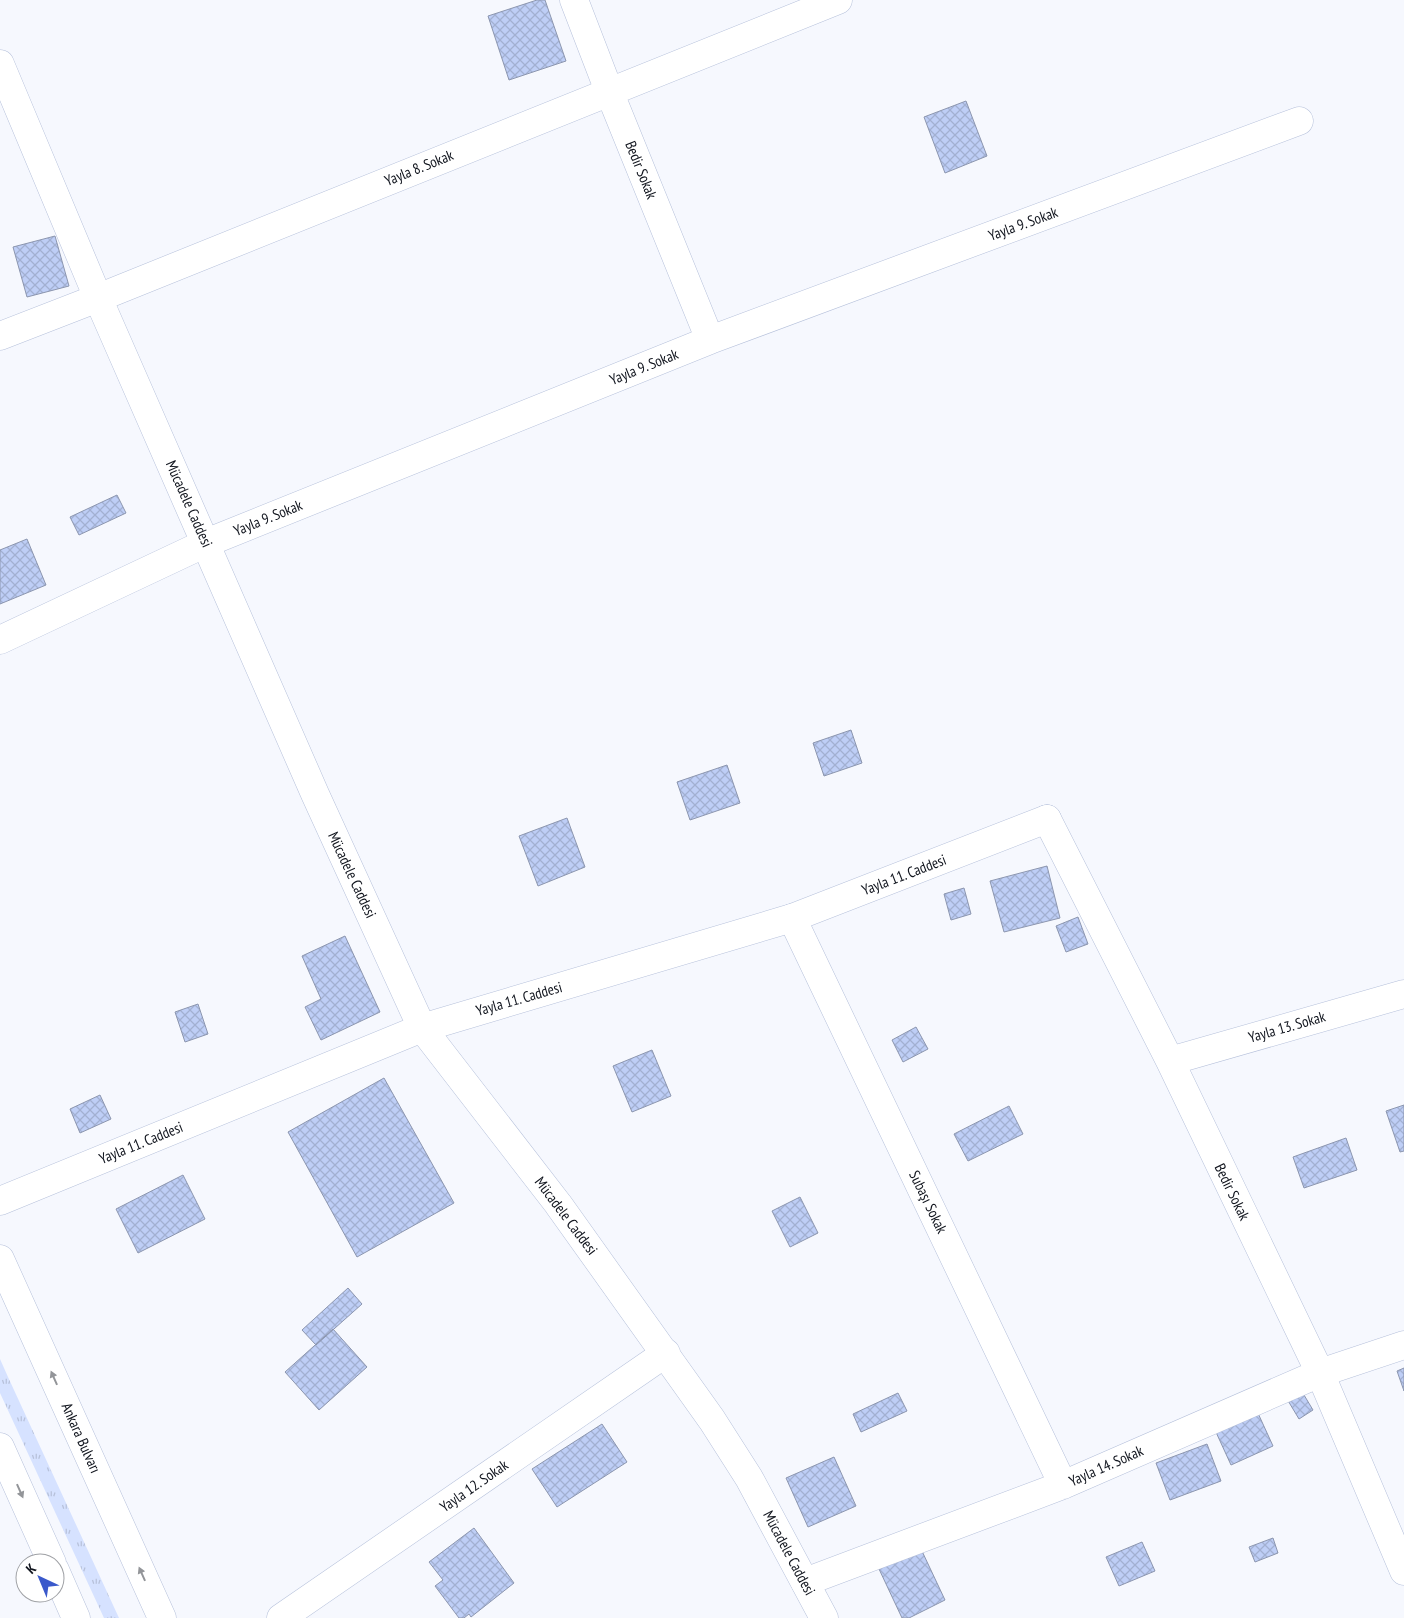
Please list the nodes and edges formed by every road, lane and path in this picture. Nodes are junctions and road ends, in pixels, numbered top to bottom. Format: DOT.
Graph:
graph roads {
  1 [pos="574,0"];
  2 [pos="838,0"];
  3 [pos="0,64"];
  4 [pos="609,91"];
  5 [pos="1299,121"];
  6 [pos="98,298"];
  7 [pos="0,336"];
  8 [pos="710,340"];
  9 [pos="206,543"];
  10 [pos="0,640"];
  11 [pos="1047,819"];
  12 [pos="792,918"];
  13 [pos="1404,994"];
  14 [pos="422,1028"];
  15 [pos="1170,1061"];
  16 [pos="0,1202"];
  17 [pos="0,1259"];
  18 [pos="1404,1345"];
  19 [pos="666,1353"];
  20 [pos="1320,1373"];
  21 [pos="0,1446"];
  22 [pos="1063,1485"];
  23 [pos="48,1553"];
  24 [pos="1404,1571"];
  25 [pos="805,1582"];
  26 [pos="65,1593"];
  27 [pos="76,1618"];
  28 [pos="162,1618"];
  29 [pos="281,1618"];
  30 [pos="824,1618"];
  1 -- 4 [label="street, Bedir Sokak"];
  2 -- 4 [label="street, Yayla 8. Sokak"];
  3 -- 6 [label="street, Mücadele Caddesi"];
  4 -- 6 [label="street, Yayla 8. Sokak"];
  4 -- 8 [label="street, Bedir Sokak"];
  5 -- 8 [label="street, Yayla 9. Sokak"];
  6 -- 7 [label="street, Yayla 8. Sokak"];
  6 -- 9 [label="street, Mücadele Caddesi"];
  8 -- 9 [label="street, Yayla 9. Sokak"];
  9 -- 10 [label="street, Yayla 9. Sokak"];
  9 -- 14 [label="street, Mücadele Caddesi"];
  11 -- 12 [label="street, Yayla 11. Caddesi"];
  11 -- 15 [label="street, Bedir Sokak"];
  12 -- 14 [label="street, Yayla 11. Caddesi"];
  12 -- 22 [label="street, Subaşı Sokak"];
  13 -- 15 [label="street, Yayla 13. Sokak"];
  14 -- 16 [label="street, Yayla 11. Caddesi"];
  14 -- 19 [label="street, Mücadele Caddesi"];
  15 -- 20 [label="street, Bedir Sokak"];
  28 -- 17 [label="street, Ankara Bulvarı, one-way"];
  18 -- 20 [label="street, Yayla 14. Sokak"];
  19 -- 25 [label="street, Mücadele Caddesi"];
  19 -- 29 [label="street, Yayla 12. Sokak"];
  20 -- 22 [label="street, Yayla 14. Sokak"];
  20 -- 24 [label="street, Bedir Sokak"];
  21 -- 23 [label="street, one-way"];
  22 -- 25 [label="street, Yayla 14. Sokak"];
  25 -- 30 [label="street, Mücadele Caddesi"];
  26 -- 27 [label="street"];
}
